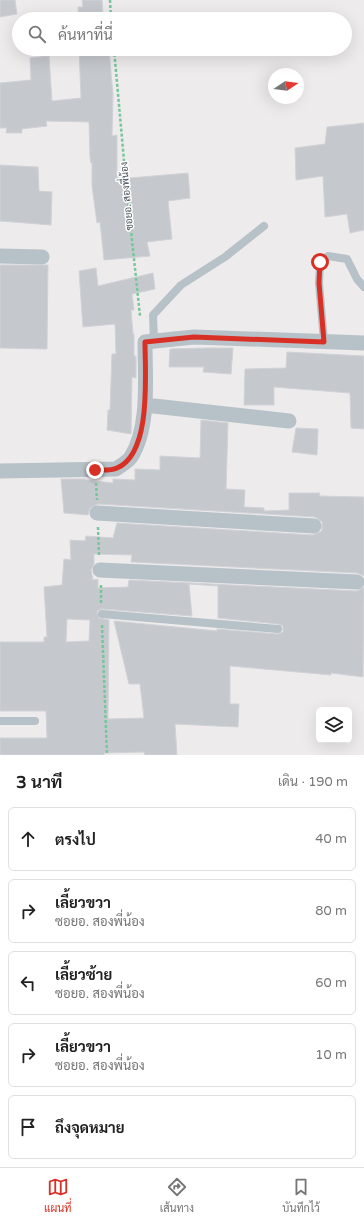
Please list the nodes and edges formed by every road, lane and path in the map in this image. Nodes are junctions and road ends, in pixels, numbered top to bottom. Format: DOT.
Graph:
graph roads {
  1 [pos="110,0"];
  2 [pos="111,12"];
  3 [pos="115,56"];
  4 [pos="264,226"];
  5 [pos="0,256"];
  6 [pos="42,257"];
  7 [pos="364,287"];
  8 [pos="149,342"];
  9 [pos="324,342"];
  10 [pos="364,343"];
  11 [pos="145,405"];
  12 [pos="289,421"];
  13 [pos="0,471"];
  14 [pos="98,513"];
  15 [pos="314,526"];
  16 [pos="100,570"];
  17 [pos="357,582"];
  18 [pos="102,614"];
  19 [pos="278,629"];
  20 [pos="0,721"];
  21 [pos="34,721"];
  1 -- 2 [label="path"];
  3 -- 8 [label="path, ซอยอ. สองพี่น้อง"];
  4 -- 8 [label="lane"];
  5 -- 6 [label="street"];
  7 -- 9 [label="lane"];
  8 -- 9 [label="street"];
  8 -- 11 [label="street"];
  9 -- 10 [label="street"];
  11 -- 12 [label="street"];
  11 -- 13 [label="street"];
  14 -- 15 [label="street"];
  16 -- 17 [label="street"];
  18 -- 19 [label="lane"];
  20 -- 21 [label="lane"];
}
